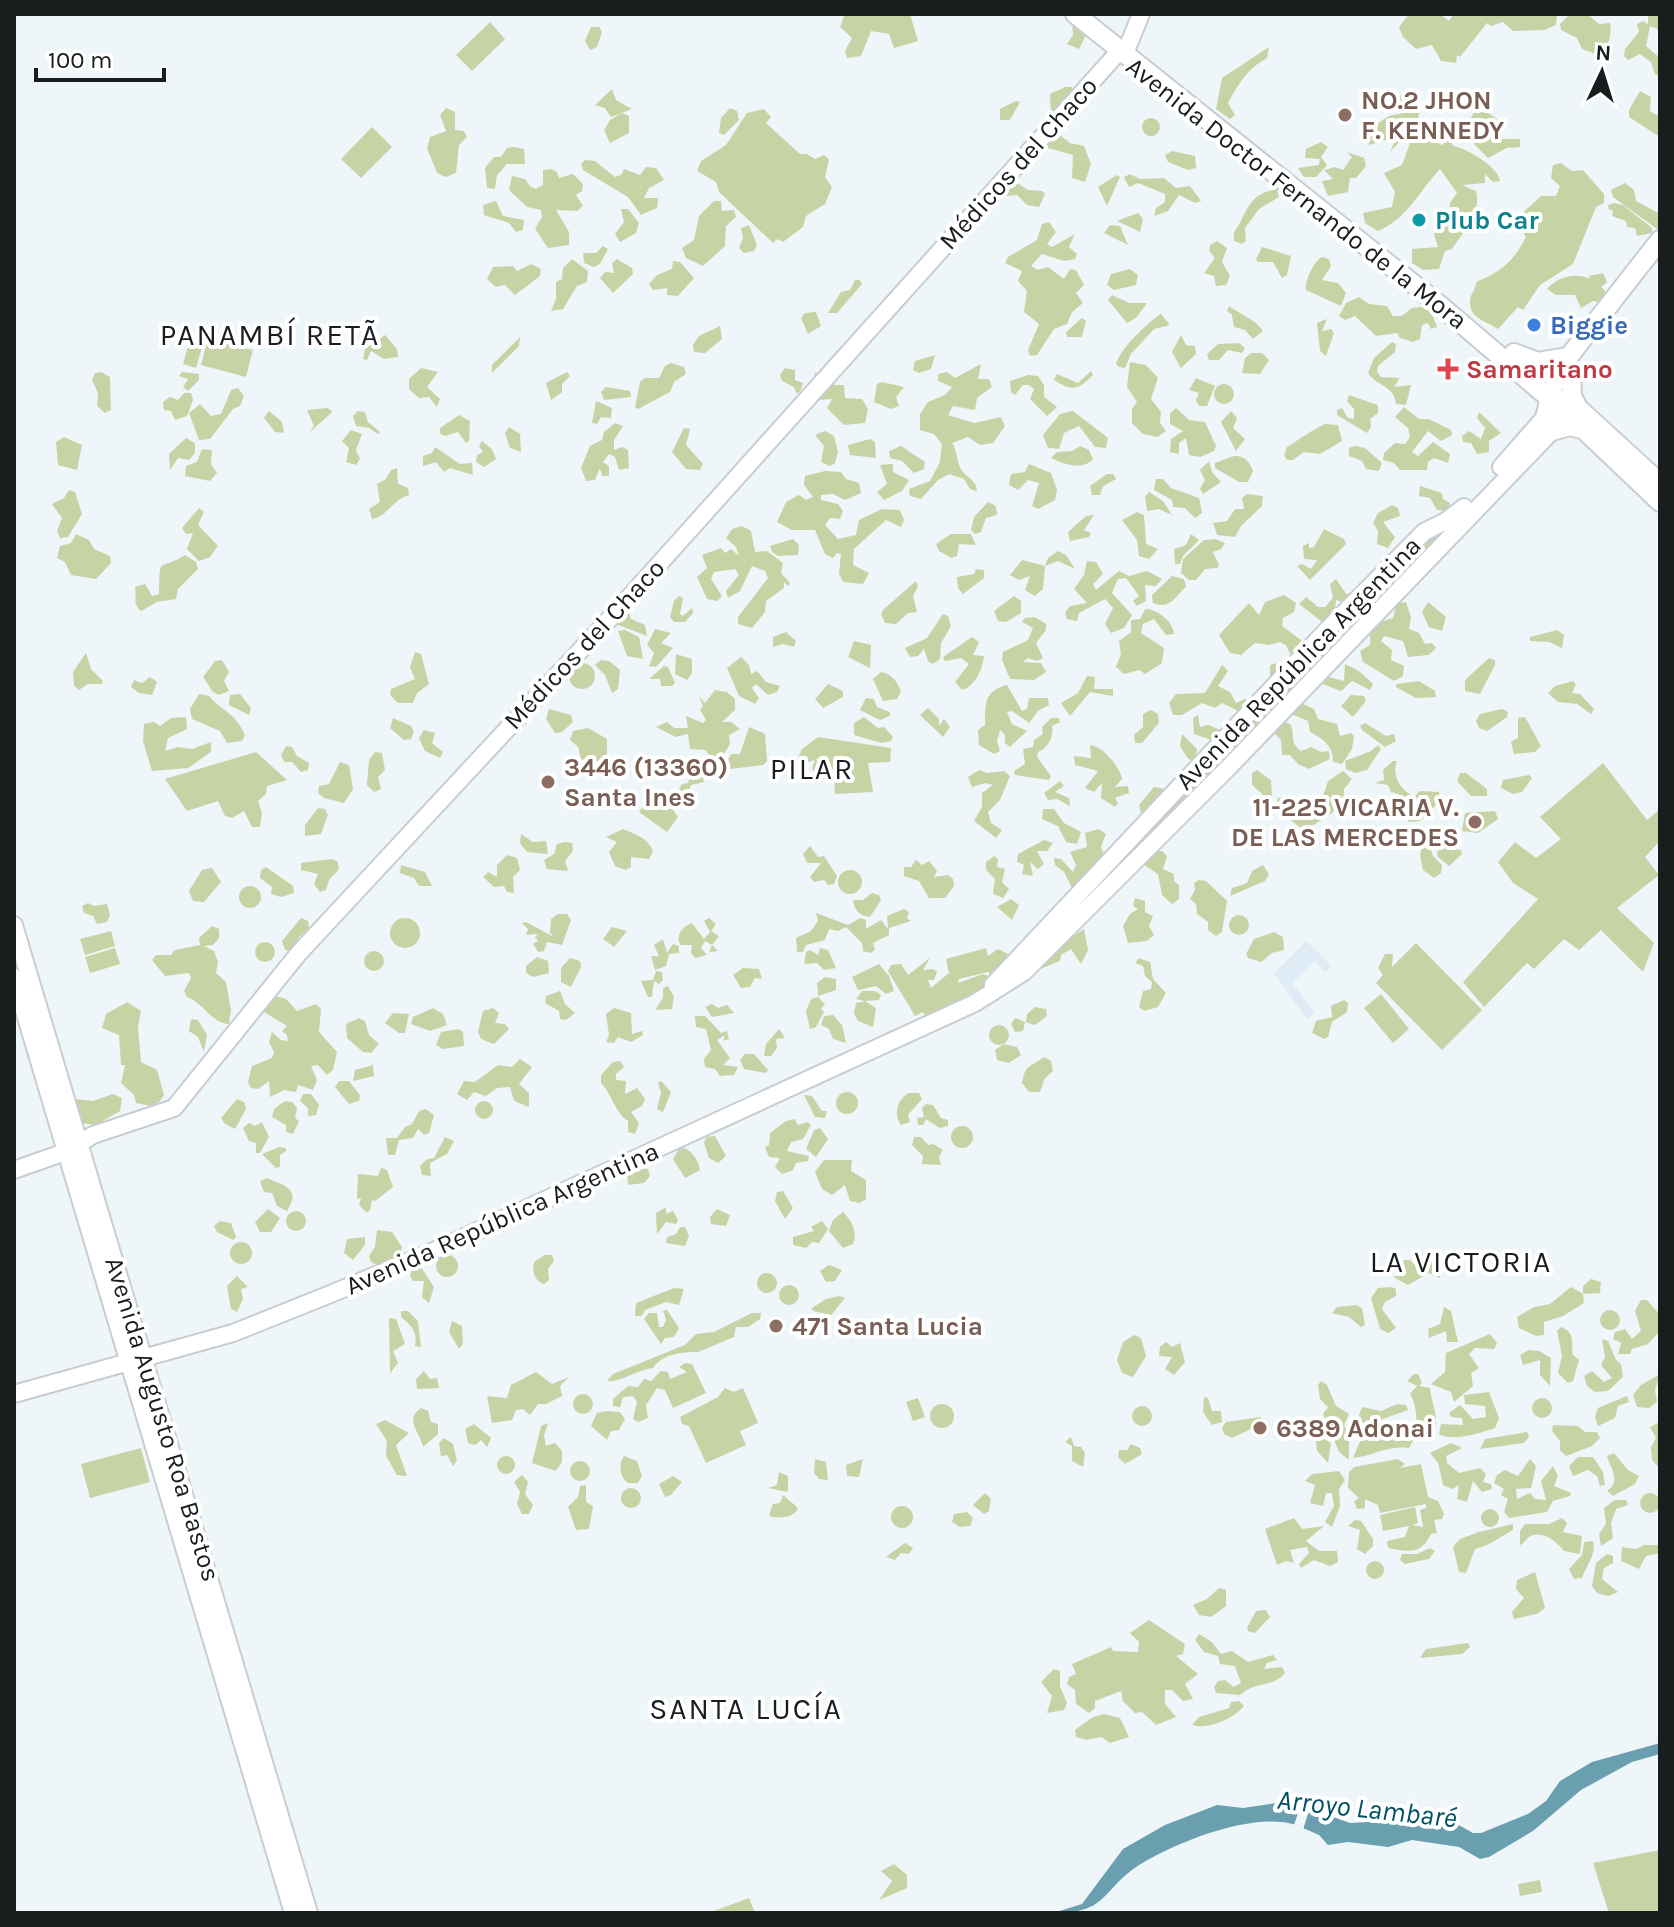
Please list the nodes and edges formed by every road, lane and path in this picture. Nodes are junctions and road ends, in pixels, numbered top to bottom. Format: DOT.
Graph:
graph roads {
  1 [pos="1075,14"];
  2 [pos="1092,14"];
  3 [pos="1131,14"];
  4 [pos="1141,14"];
  5 [pos="1120,49"];
  6 [pos="1660,240"];
  7 [pos="1660,253"];
  8 [pos="1514,353"];
  9 [pos="1570,364"];
  10 [pos="1526,379"];
  11 [pos="1561,399"];
  12 [pos="1546,428"];
  13 [pos="1581,429"];
  14 [pos="1619,464"];
  15 [pos="1660,483"];
  16 [pos="1660,496"];
  17 [pos="1660,502"];
  18 [pos="14,925"];
  19 [pos="14,977"];
  20 [pos="74,1148"];
  21 [pos="14,1170"];
  22 [pos="137,1360"];
  23 [pos="14,1394"];
  24 [pos="293,1913"];
  25 [pos="309,1913"];
  1 -- 5 [label="highway, Avenida Doctor Fernando de la Mora"];
  2 -- 5 [label="highway, Avenida Doctor Fernando de la Mora"];
  3 -- 5 [label="main road"];
  4 -- 5 [label="main road"];
  5 -- 8 [label="highway, Avenida Doctor Fernando de la Mora"];
  5 -- 10 [label="highway, Avenida Doctor Fernando de la Mora"];
  5 -- 20 [label="main road, Médicos del Chaco"];
  6 -- 9 [label="highway, Avenida República Argentina"];
  7 -- 9 [label="highway, Avenida República Argentina"];
  8 -- 9 [label="highway"];
  8 -- 11 [label="highway, Avenida Doctor Fernando de la Mora"];
  9 -- 11 [label="highway, Avenida República Argentina"];
  10 -- 11 [label="highway, Avenida Doctor Fernando de la Mora"];
  10 -- 12 [label="main road"];
  11 -- 12 [label="main road, Avenida República Argentina"];
  11 -- 13 [label="highway, Avenida Doctor Fernando de la Mora"];
  11 -- 15 [label="highway, Avenida Doctor Fernando de la Mora"];
  12 -- 13 [label="highway"];
  12 -- 22 [label="main road, Avenida República Argentina"];
  13 -- 14 [label="highway, Avenida Doctor Fernando de la Mora"];
  14 -- 16 [label="highway"];
  14 -- 17 [label="highway, Avenida Doctor Fernando de la Mora"];
  18 -- 20 [label="main road"];
  19 -- 20 [label="main road"];
  20 -- 21 [label="main road, Médicos del Chaco"];
  20 -- 22 [label="main road"];
  22 -- 23 [label="main road, Avenida República Argentina"];
  22 -- 24 [label="main road, Avenida Augusto Roa Bastos"];
  22 -- 25 [label="main road, Avenida Augusto Roa Bastos"];
}
